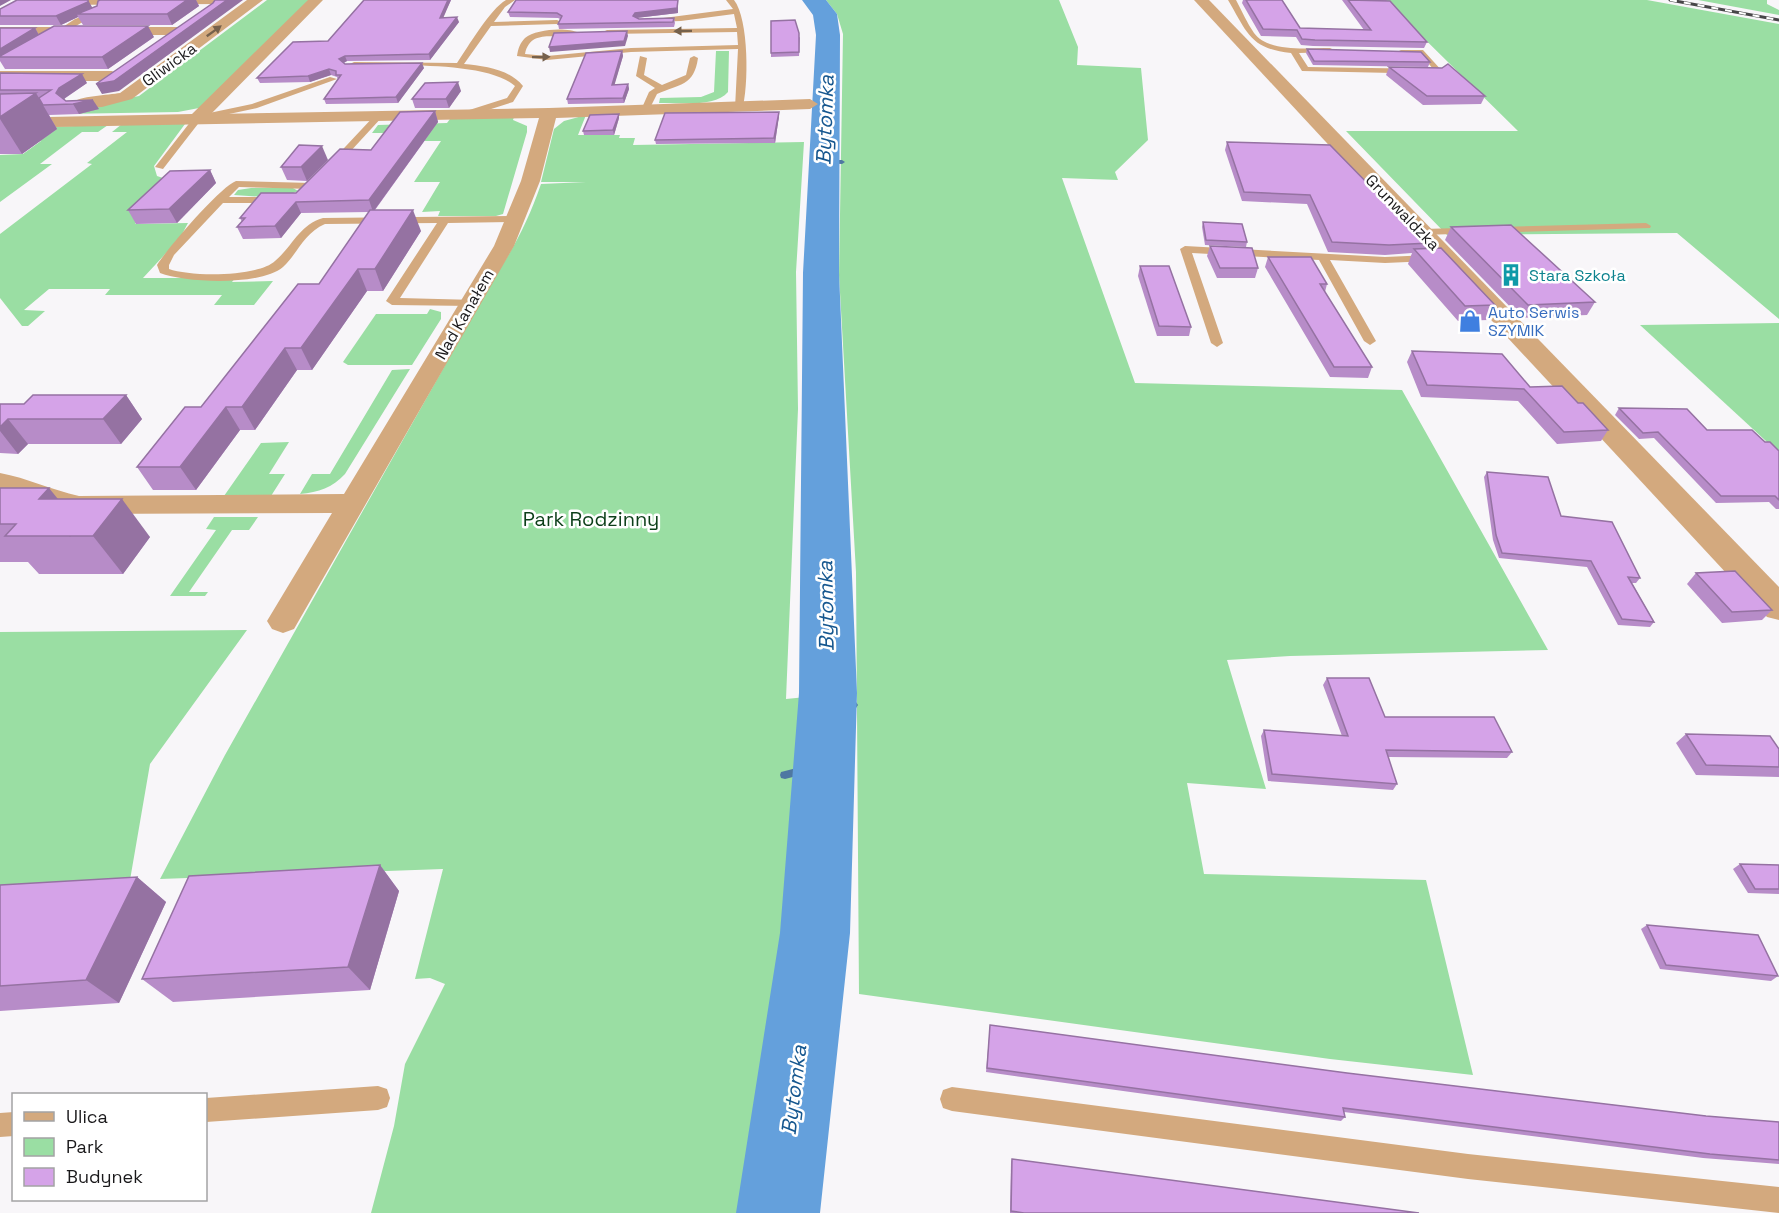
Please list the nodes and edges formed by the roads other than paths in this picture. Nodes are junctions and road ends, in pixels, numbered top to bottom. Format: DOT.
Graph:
graph roads {
  1 [pos="114,0"];
  2 [pos="221,0"];
  3 [pos="256,0"];
  4 [pos="316,0"];
  5 [pos="511,0"];
  6 [pos="730,0"];
  7 [pos="1201,0"];
  8 [pos="1233,0"];
  9 [pos="33,1"];
  10 [pos="737,11"];
  11 [pos="647,20"];
  12 [pos="567,22"];
  13 [pos="487,24"];
  14 [pos="186,25"];
  15 [pos="741,30"];
  16 [pos="0,31"];
  17 [pos="61,31"];
  18 [pos="603,32"];
  19 [pos="580,33"];
  20 [pos="41,43"];
  21 [pos="158,44"];
  22 [pos="741,47"];
  23 [pos="1293,49"];
  24 [pos="1341,50"];
  25 [pos="1388,51"];
  26 [pos="643,58"];
  27 [pos="693,58"];
  28 [pos="347,65"];
  29 [pos="458,67"];
  30 [pos="0,76"];
  31 [pos="333,79"];
  32 [pos="660,88"];
  33 [pos="73,103"];
  34 [pos="810,104"];
  35 [pos="739,108"];
  36 [pos="645,110"];
  37 [pos="549,113"];
  38 [pos="466,114"];
  39 [pos="379,116"];
  40 [pos="198,118"];
  41 [pos="46,121"];
  42 [pos="0,123"];
  43 [pos="160,167"];
  44 [pos="318,179"];
  45 [pos="220,200"];
  46 [pos="445,219"];
  47 [pos="518,219"];
  48 [pos="1646,226"];
  49 [pos="1422,232"];
  50 [pos="1322,256"];
  51 [pos="1446,257"];
  52 [pos="472,302"];
  53 [pos="1370,341"];
  54 [pos="1216,343"];
  55 [pos="0,482"];
  56 [pos="353,503"];
  57 [pos="1779,608"];
  58 [pos="283,621"];
  59 [pos="378,1098"];
  60 [pos="952,1099"];
  61 [pos="207,1110"];
  62 [pos="1779,1200"];
  1 -- 2 [label="street"];
  1 -- 9 [label="street"];
  1 -- 17 [label="lane"];
  2 -- 14 [label="street, Gliwicka"];
  33 -- 3 [label="street, Gliwicka, one-way"];
  4 -- 40 [label="street"];
  5 -- 13 [label="lane"];
  6 -- 10 [label="lane"];
  7 -- 49 [label="street, Grunwaldzka"];
  8 -- 23 [label="lane"];
  10 -- 11 [label="lane"];
  10 -- 15 [label="lane"];
  12 -- 13 [label="lane"];
  13 -- 29 [label="lane"];
  14 -- 17 [label="street"];
  14 -- 21 [label="street, Gliwicka"];
  15 -- 18 [label="lane, one-way"];
  15 -- 22 [label="lane"];
  16 -- 17 [label="street"];
  17 -- 20 [label="lane"];
  19 -- 22 [label="lane, one-way"];
  22 -- 35 [label="lane"];
  23 -- 24 [label="lane"];
  23 -- 25 [label="lane"];
  26 -- 32 [label="lane"];
  27 -- 32 [label="lane"];
  28 -- 29 [label="lane"];
  29 -- 38 [label="lane"];
  30 -- 33 [label="street, Gliwicka"];
  31 -- 40 [label="lane"];
  32 -- 36 [label="lane"];
  33 -- 41 [label="street, Gliwicka"];
  34 -- 35 [label="street"];
  35 -- 36 [label="street"];
  36 -- 37 [label="street"];
  37 -- 38 [label="street"];
  37 -- 47 [label="street, Nad Kanałem"];
  38 -- 39 [label="street"];
  39 -- 40 [label="street"];
  39 -- 44 [label="lane"];
  40 -- 41 [label="street"];
  40 -- 43 [label="lane"];
  41 -- 42 [label="street"];
  44 -- 45 [label="lane"];
  44 -- 45 [label="lane"];
  45 -- 46 [label="lane"];
  46 -- 47 [label="lane"];
  46 -- 52 [label="lane"];
  47 -- 52 [label="street, Nad Kanałem"];
  48 -- 49 [label="lane"];
  49 -- 51 [label="street, Grunwaldzka"];
  50 -- 51 [label="lane"];
  50 -- 53 [label="lane"];
  50 -- 54 [label="lane"];
  51 -- 57 [label="street, Grunwaldzka"];
  52 -- 56 [label="street, Nad Kanałem"];
  55 -- 56 [label="street"];
  56 -- 58 [label="street, Nad Kanałem"];
  59 -- 61 [label="lane"];
  60 -- 62 [label="lane"];
}
